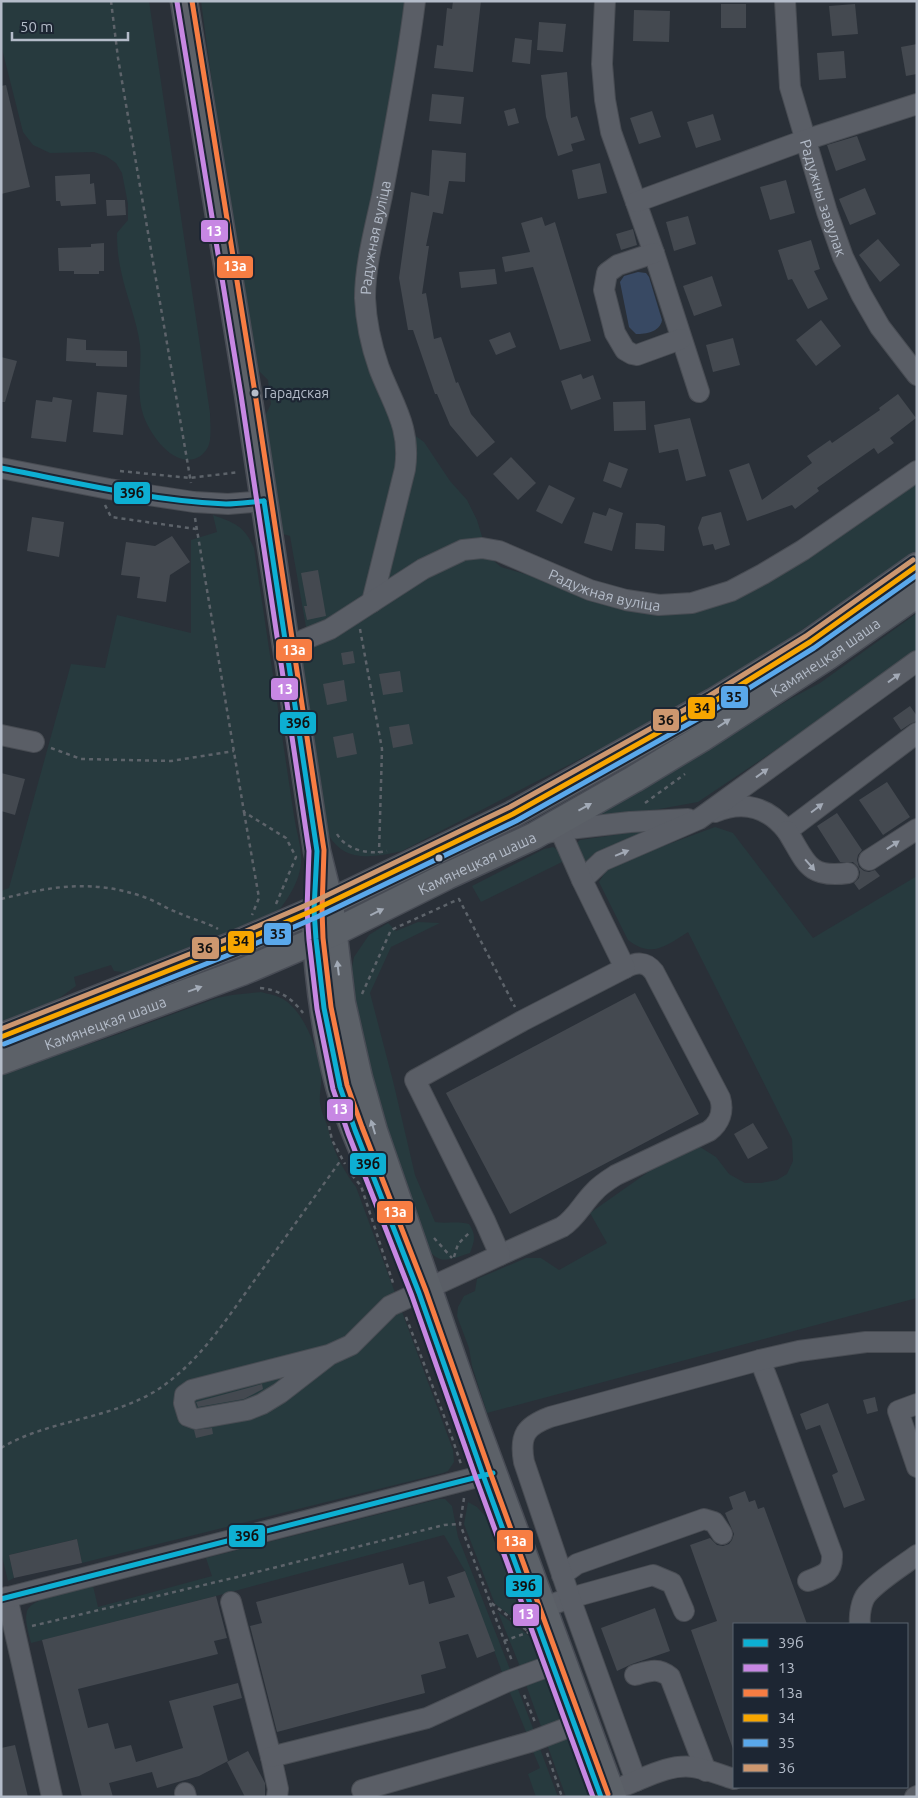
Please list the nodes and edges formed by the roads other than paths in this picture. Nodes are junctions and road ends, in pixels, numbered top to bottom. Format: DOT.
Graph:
graph roads {
  1 [pos="184,1"];
  2 [pos="415,1"];
  3 [pos="605,1"];
  4 [pos="785,1"];
  5 [pos="917,104"];
  6 [pos="805,140"];
  7 [pos="636,202"];
  8 [pos="654,253"];
  9 [pos="682,339"];
  10 [pos="917,375"];
  11 [pos="699,392"];
  12 [pos="1,468"];
  13 [pos="917,471"];
  14 [pos="264,500"];
  15 [pos="917,566"];
  16 [pos="917,594"];
  17 [pos="365,607"];
  18 [pos="286,647"];
  19 [pos="917,661"];
  20 [pos="917,732"];
  21 [pos="1,735"];
  22 [pos="34,742"];
  23 [pos="699,818"];
  24 [pos="917,829"];
  25 [pos="560,830"];
  26 [pos="787,831"];
  27 [pos="534,836"];
  28 [pos="869,860"];
  29 [pos="848,873"];
  30 [pos="582,880"];
  31 [pos="322,907"];
  32 [pos="325,936"];
  33 [pos="626,968"];
  34 [pos="1,1037"];
  35 [pos="1,1061"];
  36 [pos="500,1255"];
  37 [pos="415,1294"];
  38 [pos="917,1342"];
  39 [pos="330,1355"];
  40 [pos="760,1360"];
  41 [pos="917,1404"];
  42 [pos="917,1467"];
  43 [pos="481,1476"];
  44 [pos="722,1534"];
  45 [pos="917,1555"];
  46 [pos="562,1575"];
  47 [pos="808,1581"];
  48 [pos="4,1598"];
  49 [pos="570,1598"];
  50 [pos="231,1602"];
  51 [pos="538,1610"];
  52 [pos="684,1611"];
  53 [pos="860,1623"];
  54 [pos="558,1662"];
  55 [pos="635,1675"];
  56 [pos="580,1723"];
  57 [pos="271,1757"];
  58 [pos="706,1771"];
  59 [pos="733,1779"];
  60 [pos="636,1781"];
  61 [pos="362,1790"];
  62 [pos="606,1795"];
  63 [pos="52,1797"];
  64 [pos="277,1797"];
  1 -- 14 [label="main road"];
  2 -- 17 [label="street, Радужная вуліца"];
  3 -- 7 [label="street"];
  4 -- 6 [label="street, Радужны завулак"];
  5 -- 6 [label="street"];
  6 -- 7 [label="street"];
  6 -- 10 [label="street, Радужны завулак"];
  7 -- 8 [label="street"];
  8 -- 9 [label="street"];
  8 -- 9 [label="street"];
  9 -- 11 [label="street"];
  12 -- 14 [label="street"];
  13 -- 17 [label="street, Радужная вуліца"];
  14 -- 18 [label="main road"];
  15 -- 31 [label="main road, Камянецкая шаша"];
  27 -- 16 [label="main road, Камянецкая шаша, one-way"];
  17 -- 18 [label="street, Радужная вуліца"];
  18 -- 31 [label="main road"];
  23 -- 19 [label="street, one-way"];
  26 -- 20 [label="street, one-way"];
  21 -- 22 [label="street"];
  23 -- 25 [label="street"];
  23 -- 26 [label="street"];
  30 -- 23 [label="street, one-way"];
  28 -- 24 [label="street, one-way"];
  25 -- 27 [label="street"];
  25 -- 30 [label="street"];
  26 -- 29 [label="street, one-way"];
  32 -- 27 [label="main road, Камянецкая шаша, one-way"];
  30 -- 33 [label="street"];
  31 -- 32 [label="main road"];
  31 -- 34 [label="main road, Камянецкая шаша"];
  35 -- 32 [label="main road, Камянецкая шаша, one-way"];
  32 -- 37 [label="main road"];
  33 -- 36 [label="street"];
  33 -- 36 [label="street"];
  36 -- 37 [label="street"];
  37 -- 39 [label="street"];
  37 -- 43 [label="main road"];
  38 -- 40 [label="street"];
  39 -- 39 [label="street"];
  40 -- 46 [label="street"];
  40 -- 47 [label="street"];
  41 -- 42 [label="street"];
  43 -- 48 [label="street"];
  43 -- 51 [label="main road"];
  44 -- 46 [label="street"];
  45 -- 53 [label="street"];
  46 -- 49 [label="street"];
  48 -- 63 [label="street"];
  49 -- 51 [label="street"];
  49 -- 52 [label="street"];
  49 -- 60 [label="street"];
  50 -- 57 [label="street"];
  51 -- 54 [label="main road"];
  54 -- 56 [label="main road"];
  54 -- 57 [label="street"];
  55 -- 58 [label="street"];
  56 -- 61 [label="street"];
  56 -- 62 [label="main road"];
  57 -- 64 [label="street"];
  58 -- 59 [label="street"];
  58 -- 60 [label="street"];
  60 -- 62 [label="street"];
}
